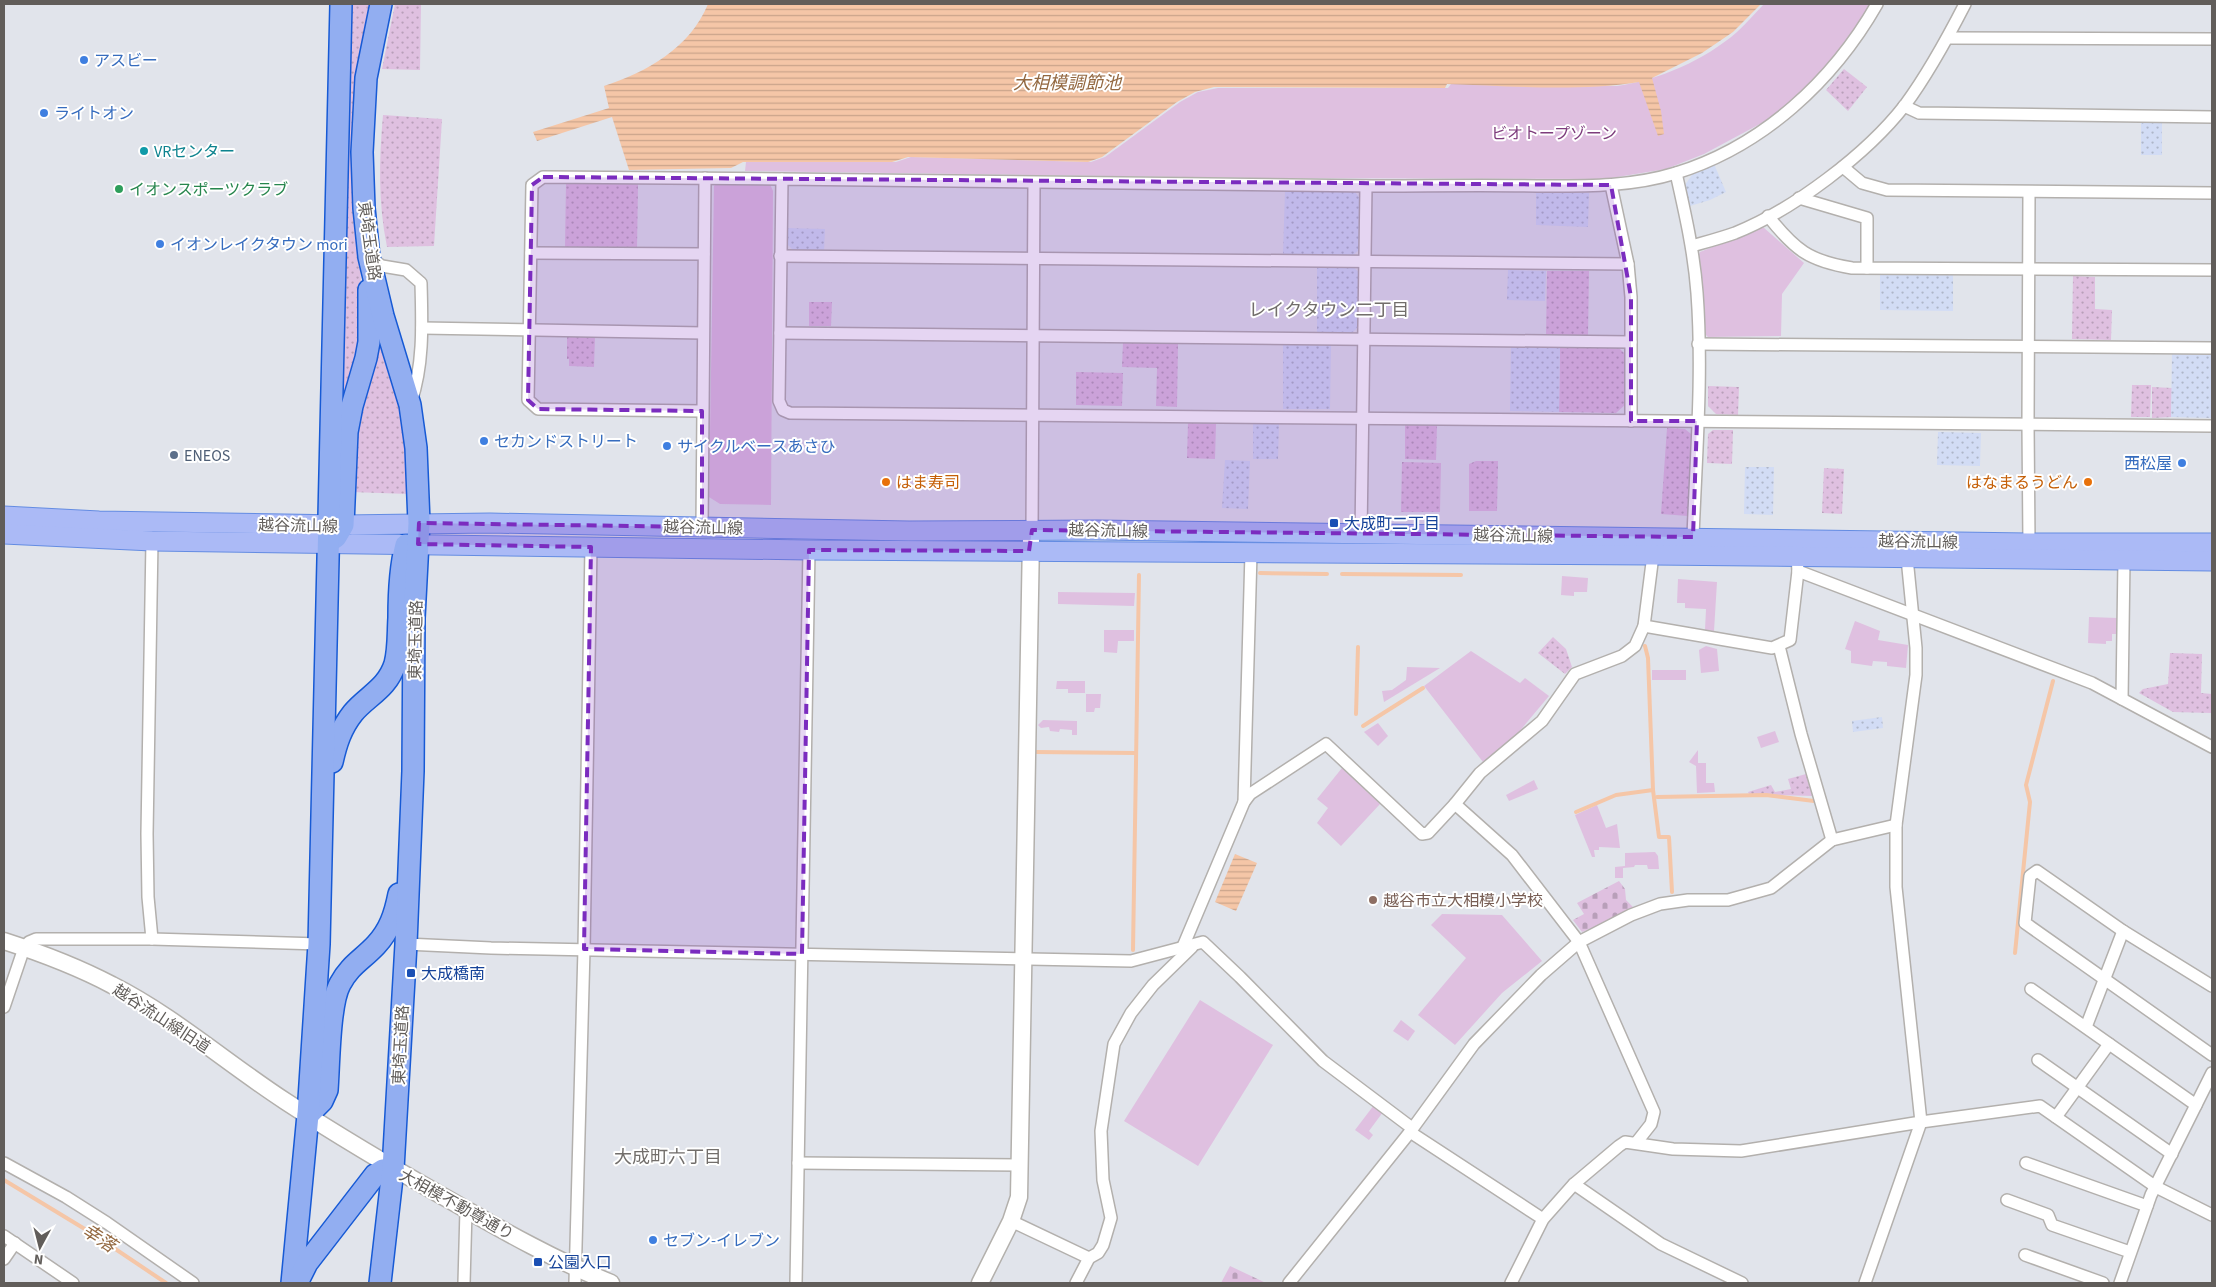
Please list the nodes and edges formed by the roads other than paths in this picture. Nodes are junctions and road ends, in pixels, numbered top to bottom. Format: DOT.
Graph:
graph roads {
  1 [pos="341,4"];
  2 [pos="381,4"];
  3 [pos="1877,4"];
  4 [pos="1965,4"];
  5 [pos="1948,38"];
  6 [pos="2212,39"];
  7 [pos="1904,106"];
  8 [pos="2212,117"];
  9 [pos="1843,167"];
  10 [pos="1676,173"];
  11 [pos="705,178"];
  12 [pos="782,179"];
  13 [pos="1034,183"];
  14 [pos="1611,185"];
  15 [pos="1366,186"];
  16 [pos="2029,193"];
  17 [pos="2212,193"];
  18 [pos="1799,198"];
  19 [pos="1768,216"];
  20 [pos="1692,246"];
  21 [pos="531,253"];
  22 [pos="704,254"];
  23 [pos="780,256"];
  24 [pos="369,257"];
  25 [pos="1035,259"];
  26 [pos="1365,262"];
  27 [pos="1628,264"];
  28 [pos="1867,268"];
  29 [pos="2030,268"];
  30 [pos="2212,270"];
  31 [pos="422,328"];
  32 [pos="529,329"];
  33 [pos="703,333"];
  34 [pos="780,333"];
  35 [pos="1034,336"];
  36 [pos="1364,338"];
  37 [pos="1631,342"];
  38 [pos="1698,344"];
  39 [pos="2029,345"];
  40 [pos="2212,348"];
  41 [pos="410,404"];
  42 [pos="702,411"];
  43 [pos="1033,415"];
  44 [pos="1364,418"];
  45 [pos="1631,421"];
  46 [pos="1697,421"];
  47 [pos="2028,424"];
  48 [pos="2212,426"];
  49 [pos="4,516"];
  50 [pos="702,527"];
  51 [pos="1032,530"];
  52 [pos="334,531"];
  53 [pos="4,534"];
  54 [pos="1361,534"];
  55 [pos="414,537"];
  56 [pos="1693,537"];
  57 [pos="152,541"];
  58 [pos="2029,543"];
  59 [pos="2212,543"];
  60 [pos="591,546"];
  61 [pos="809,550"];
  62 [pos="1029,551"];
  63 [pos="1251,554"];
  64 [pos="1653,555"];
  65 [pos="1907,558"];
  66 [pos="2124,560"];
  67 [pos="2212,561"];
  68 [pos="1798,564"];
  69 [pos="1913,614"];
  70 [pos="1644,626"];
  71 [pos="1779,646"];
  72 [pos="2122,699"];
  73 [pos="2212,747"];
  74 [pos="1244,802"];
  75 [pos="324,803"];
  76 [pos="1454,804"];
  77 [pos="1896,825"];
  78 [pos="1832,840"];
  79 [pos="409,844"];
  80 [pos="2123,931"];
  81 [pos="152,939"];
  82 [pos="4,941"];
  83 [pos="1579,942"];
  84 [pos="1197,943"];
  85 [pos="319,944"];
  86 [pos="406,944"];
  87 [pos="24,948"];
  88 [pos="584,949"];
  89 [pos="1182,949"];
  90 [pos="802,954"];
  91 [pos="1023,958"];
  92 [pos="2105,980"];
  93 [pos="2212,986"];
  94 [pos="2031,989"];
  95 [pos="4,1007"];
  96 [pos="2086,1027"];
  97 [pos="2109,1044"];
  98 [pos="2212,1055"];
  99 [pos="2038,1060"];
  100 [pos="2212,1073"];
  101 [pos="2078,1087"];
  102 [pos="2196,1106"];
  103 [pos="308,1115"];
  104 [pos="2056,1117"];
  105 [pos="1921,1122"];
  106 [pos="1411,1130"];
  107 [pos="1636,1143"];
  108 [pos="2172,1154"];
  109 [pos="4,1163"];
  110 [pos="798,1163"];
  111 [pos="2026,1163"];
  112 [pos="1019,1165"];
  113 [pos="394,1169"];
  114 [pos="1574,1184"];
  115 [pos="2156,1187"];
  116 [pos="2007,1200"];
  117 [pos="2148,1206"];
  118 [pos="466,1210"];
  119 [pos="2212,1215"];
  120 [pos="1543,1219"];
  121 [pos="1011,1221"];
  122 [pos="4,1236"];
  123 [pos="15,1243"];
  124 [pos="2130,1252"];
  125 [pos="2025,1255"];
  126 [pos="1089,1258"];
  127 [pos="4,1259"];
  128 [pos="575,1276"];
  129 [pos="73,1283"];
  130 [pos="193,1283"];
  131 [pos="292,1283"];
  132 [pos="297,1283"];
  133 [pos="380,1283"];
  134 [pos="464,1283"];
  135 [pos="611,1283"];
  136 [pos="796,1283"];
  137 [pos="980,1283"];
  138 [pos="1076,1283"];
  139 [pos="1289,1283"];
  140 [pos="1511,1283"];
  141 [pos="1742,1283"];
  142 [pos="1865,1283"];
  143 [pos="2103,1283"];
  144 [pos="2120,1283"];
  1 -- 52 [label="highway, 東埼玉道路"];
  2 -- 24 [label="highway, 東埼玉道路"];
  3 -- 10 [label="street"];
  4 -- 5 [label="street"];
  5 -- 6 [label="street"];
  5 -- 7 [label="street"];
  7 -- 8 [label="street"];
  7 -- 9 [label="street"];
  9 -- 16 [label="street"];
  9 -- 18 [label="street"];
  10 -- 14 [label="street"];
  10 -- 20 [label="street"];
  11 -- 12 [label="street"];
  11 -- 21 [label="street"];
  11 -- 22 [label="street"];
  12 -- 13 [label="street"];
  12 -- 23 [label="street"];
  13 -- 15 [label="street"];
  13 -- 25 [label="street"];
  14 -- 15 [label="street"];
  14 -- 27 [label="street"];
  15 -- 26 [label="street"];
  16 -- 17 [label="street"];
  16 -- 29 [label="street"];
  18 -- 19 [label="street"];
  18 -- 28 [label="street"];
  19 -- 20 [label="street"];
  19 -- 28 [label="street"];
  20 -- 38 [label="street"];
  21 -- 22 [label="street"];
  21 -- 32 [label="street"];
  22 -- 33 [label="street"];
  23 -- 25 [label="street"];
  23 -- 34 [label="street"];
  24 -- 31 [label="street"];
  24 -- 41 [label="highway, 東埼玉道路"];
  24 -- 52 [label="highway"];
  25 -- 26 [label="street"];
  25 -- 35 [label="street"];
  26 -- 27 [label="street"];
  26 -- 36 [label="street"];
  27 -- 37 [label="street"];
  28 -- 29 [label="street"];
  29 -- 30 [label="street"];
  29 -- 39 [label="street"];
  31 -- 32 [label="street"];
  31 -- 41 [label="street"];
  32 -- 33 [label="street"];
  32 -- 42 [label="street"];
  33 -- 42 [label="street"];
  34 -- 35 [label="street"];
  34 -- 43 [label="street"];
  35 -- 36 [label="street"];
  35 -- 43 [label="street"];
  36 -- 37 [label="street"];
  36 -- 44 [label="street"];
  37 -- 45 [label="street"];
  38 -- 39 [label="street"];
  38 -- 46 [label="street"];
  39 -- 40 [label="street"];
  39 -- 47 [label="street"];
  41 -- 55 [label="highway, 東埼玉道路"];
  42 -- 50 [label="street"];
  43 -- 44 [label="street"];
  43 -- 51 [label="street"];
  44 -- 45 [label="street"];
  44 -- 54 [label="street"];
  45 -- 46 [label="street"];
  46 -- 47 [label="street"];
  46 -- 56 [label="street"];
  47 -- 48 [label="street"];
  47 -- 58 [label="street"];
  49 -- 52 [label="main road, 越谷流山線"];
  50 -- 51 [label="main road, 越谷流山線"];
  50 -- 55 [label="main road, 越谷流山線"];
  51 -- 54 [label="main road, 越谷流山線"];
  51 -- 62 [label="street"];
  52 -- 55 [label="main road, 越谷流山線"];
  52 -- 57 [label="main road, 越谷流山線"];
  52 -- 75 [label="highway, 東埼玉道路"];
  53 -- 57 [label="main road, 越谷流山線"];
  54 -- 56 [label="main road, 越谷流山線"];
  55 -- 60 [label="main road, 越谷流山線"];
  55 -- 75 [label="highway"];
  55 -- 79 [label="highway, 東埼玉道路"];
  56 -- 58 [label="main road, 越谷流山線"];
  57 -- 81 [label="street"];
  58 -- 59 [label="main road, 越谷流山線"];
  60 -- 61 [label="main road, 越谷流山線"];
  60 -- 88 [label="street"];
  61 -- 62 [label="main road, 越谷流山線"];
  61 -- 90 [label="street"];
  62 -- 63 [label="main road, 越谷流山線"];
  62 -- 91 [label="street"];
  63 -- 64 [label="main road, 越谷流山線"];
  63 -- 74 [label="street"];
  64 -- 68 [label="main road, 越谷流山線"];
  64 -- 70 [label="street"];
  65 -- 66 [label="main road, 越谷流山線"];
  65 -- 68 [label="main road, 越谷流山線"];
  65 -- 69 [label="street"];
  66 -- 67 [label="main road, 越谷流山線"];
  66 -- 72 [label="street"];
  68 -- 69 [label="street"];
  68 -- 71 [label="street"];
  69 -- 72 [label="street"];
  69 -- 77 [label="street"];
  70 -- 71 [label="street"];
  70 -- 76 [label="street"];
  71 -- 78 [label="street"];
  72 -- 73 [label="street"];
  74 -- 76 [label="street"];
  74 -- 89 [label="street"];
  75 -- 85 [label="highway, 東埼玉道路"];
  76 -- 83 [label="street"];
  77 -- 78 [label="street"];
  77 -- 105 [label="street"];
  78 -- 83 [label="street"];
  79 -- 86 [label="highway, 東埼玉道路"];
  79 -- 103 [label="highway"];
  80 -- 92 [label="street"];
  80 -- 92 [label="street"];
  80 -- 93 [label="street"];
  81 -- 85 [label="street"];
  81 -- 87 [label="street"];
  82 -- 87 [label="street, 越谷流山線旧道"];
  83 -- 106 [label="street"];
  83 -- 107 [label="street"];
  84 -- 89 [label="street"];
  84 -- 106 [label="street"];
  84 -- 126 [label="street"];
  85 -- 103 [label="highway, 東埼玉道路"];
  86 -- 88 [label="street"];
  86 -- 113 [label="highway, 東埼玉道路"];
  87 -- 95 [label="street"];
  87 -- 103 [label="street, 越谷流山線旧道"];
  88 -- 90 [label="street"];
  88 -- 128 [label="street"];
  89 -- 91 [label="street"];
  90 -- 91 [label="street"];
  90 -- 110 [label="street"];
  91 -- 112 [label="street"];
  92 -- 96 [label="street"];
  92 -- 98 [label="street"];
  94 -- 96 [label="street"];
  96 -- 97 [label="street"];
  97 -- 101 [label="street"];
  97 -- 102 [label="street"];
  99 -- 101 [label="street"];
  100 -- 102 [label="street"];
  101 -- 104 [label="street"];
  101 -- 108 [label="street"];
  102 -- 108 [label="street"];
  103 -- 113 [label="street, 大相模不動尊通り"];
  103 -- 131 [label="highway, 東埼玉道路"];
  104 -- 105 [label="street"];
  104 -- 115 [label="street"];
  105 -- 107 [label="street"];
  105 -- 142 [label="street"];
  106 -- 120 [label="street"];
  106 -- 139 [label="street"];
  107 -- 114 [label="street"];
  108 -- 115 [label="street"];
  109 -- 130 [label="street"];
  110 -- 112 [label="street"];
  110 -- 136 [label="street"];
  111 -- 117 [label="street"];
  112 -- 121 [label="street"];
  113 -- 118 [label="street, 大相模不動尊通り"];
  113 -- 132 [label="highway"];
  113 -- 133 [label="highway, 東埼玉道路"];
  114 -- 120 [label="street"];
  114 -- 141 [label="street"];
  115 -- 117 [label="street"];
  115 -- 119 [label="street"];
  116 -- 124 [label="street"];
  117 -- 124 [label="street"];
  118 -- 128 [label="street, 大相模不動尊通り"];
  118 -- 134 [label="street"];
  120 -- 140 [label="street"];
  121 -- 126 [label="street"];
  121 -- 137 [label="street"];
  122 -- 123 [label="street"];
  123 -- 127 [label="street"];
  123 -- 129 [label="street"];
  124 -- 144 [label="street"];
  125 -- 143 [label="street"];
  126 -- 138 [label="street"];
  128 -- 135 [label="street, 大相模不動尊通り"];
}
